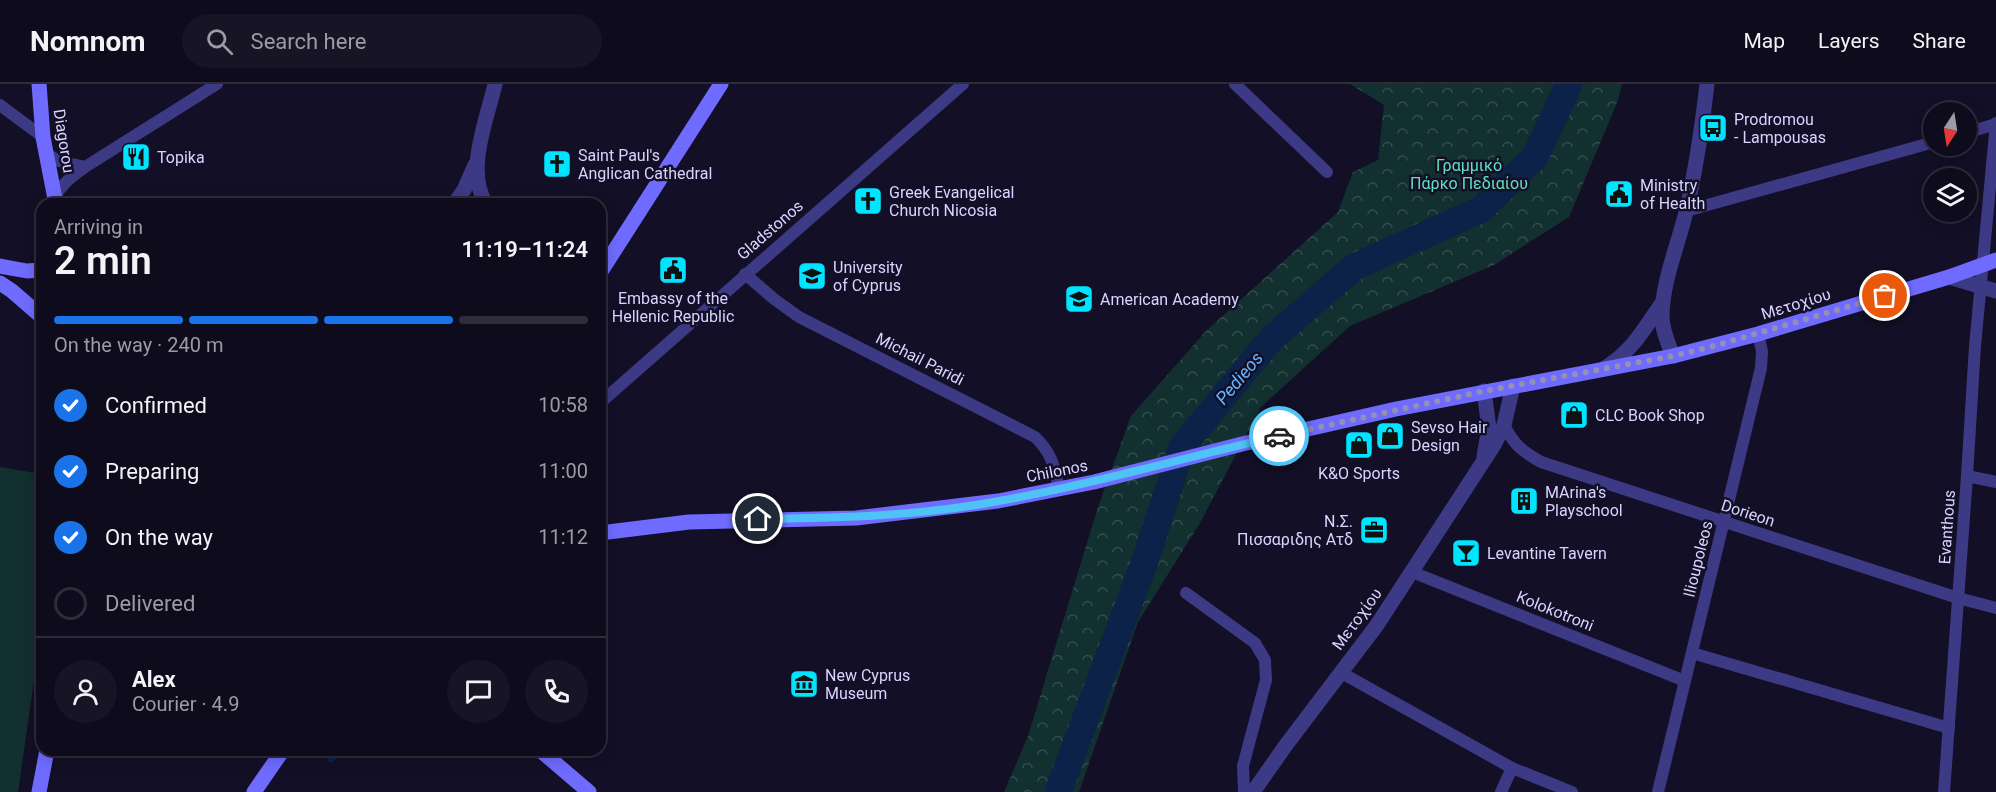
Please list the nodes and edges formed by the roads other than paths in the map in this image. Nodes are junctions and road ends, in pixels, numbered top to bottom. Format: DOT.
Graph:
graph roads {
  1 [pos="39,84"];
  2 [pos="217,84"];
  3 [pos="495,84"];
  4 [pos="721,84"];
  5 [pos="963,84"];
  6 [pos="1235,84"];
  7 [pos="1707,84"];
  8 [pos="0,105"];
  9 [pos="1996,123"];
  10 [pos="1977,129"];
  11 [pos="44,145"];
  12 [pos="1923,145"];
  13 [pos="477,159"];
  14 [pos="85,167"];
  15 [pos="1327,172"];
  16 [pos="55,198"];
  17 [pos="56,198"];
  18 [pos="458,198"];
  19 [pos="483,198"];
  20 [pos="1686,211"];
  21 [pos="1989,262"];
  22 [pos="606,264"];
  23 [pos="0,266"];
  24 [pos="36,270"];
  25 [pos="745,274"];
  26 [pos="1949,277"];
  27 [pos="6,287"];
  28 [pos="1981,288"];
  29 [pos="1996,291"];
  30 [pos="1662,303"];
  31 [pos="36,312"];
  32 [pos="1758,334"];
  33 [pos="1673,356"];
  34 [pos="1599,370"];
  35 [pos="1513,386"];
  36 [pos="1484,391"];
  37 [pos="606,399"];
  38 [pos="1504,425"];
  39 [pos="1483,462"];
  40 [pos="1967,476"];
  41 [pos="1996,482"];
  42 [pos="1059,489"];
  43 [pos="1724,523"];
  44 [pos="606,532"];
  45 [pos="1412,572"];
  46 [pos="1186,593"];
  47 [pos="1958,598"];
  48 [pos="1996,608"];
  49 [pos="1692,653"];
  50 [pos="1340,672"];
  51 [pos="1685,681"];
  52 [pos="1948,728"];
  53 [pos="46,756"];
  54 [pos="278,756"];
  55 [pos="547,756"];
  56 [pos="1512,768"];
  57 [pos="39,792"];
  58 [pos="254,792"];
  59 [pos="589,792"];
  60 [pos="1244,792"];
  61 [pos="1253,792"];
  62 [pos="1500,792"];
  63 [pos="1572,792"];
  64 [pos="1658,792"];
  65 [pos="1944,792"];
  1 -- 11 [label="main road, Diagorou"];
  2 -- 14 [label="street"];
  3 -- 13 [label="street"];
  4 -- 22 [label="main road"];
  5 -- 25 [label="street, Gladstonos"];
  6 -- 15 [label="street"];
  7 -- 20 [label="street"];
  8 -- 11 [label="street"];
  9 -- 10 [label="street"];
  9 -- 21 [label="street, Evanthous"];
  11 -- 14 [label="street"];
  11 -- 16 [label="main road, Diagorou"];
  12 -- 20 [label="street"];
  13 -- 18 [label="street"];
  13 -- 19 [label="street"];
  14 -- 17 [label="street"];
  20 -- 30 [label="street"];
  21 -- 26 [label="main road, Μετοχίου"];
  21 -- 28 [label="street, Evanthous"];
  23 -- 24 [label="main road"];
  25 -- 37 [label="street, Gladstonos"];
  25 -- 42 [label="street, Michail Paridi"];
  26 -- 28 [label="street"];
  26 -- 32 [label="main road, Μετοχίου"];
  27 -- 31 [label="main road"];
  28 -- 29 [label="street"];
  28 -- 40 [label="street, Evanthous"];
  30 -- 33 [label="street"];
  30 -- 34 [label="street"];
  32 -- 33 [label="main road, Μετοχίου"];
  32 -- 43 [label="street, Ilioupoleos"];
  33 -- 34 [label="main road, Μετοχίου"];
  34 -- 35 [label="main road"];
  35 -- 36 [label="main road, Chilonos"];
  35 -- 38 [label="street, Μετοχίου"];
  36 -- 39 [label="street, Μετοχίου"];
  36 -- 42 [label="main road, Chilonos"];
  38 -- 39 [label="street, Μετοχίου"];
  38 -- 43 [label="street, Dorieon"];
  39 -- 45 [label="street, Μετοχίου"];
  40 -- 41 [label="street"];
  40 -- 47 [label="street, Evanthous"];
  42 -- 44 [label="main road, Chilonos"];
  43 -- 47 [label="street, Dorieon"];
  43 -- 49 [label="street, Ilioupoleos"];
  45 -- 50 [label="street, Μετοχίου"];
  45 -- 51 [label="street, Kolokotroni"];
  46 -- 60 [label="street"];
  47 -- 48 [label="street, Dorieon"];
  47 -- 52 [label="street, Evanthous"];
  49 -- 51 [label="street, Ilioupoleos"];
  49 -- 52 [label="street"];
  50 -- 56 [label="street"];
  50 -- 61 [label="street, Μετοχίου"];
  51 -- 64 [label="street, Ilioupoleos"];
  52 -- 65 [label="street, Evanthous"];
  53 -- 57 [label="main road"];
  54 -- 58 [label="main road"];
  55 -- 59 [label="main road"];
  56 -- 62 [label="street"];
  56 -- 63 [label="street"];
}
